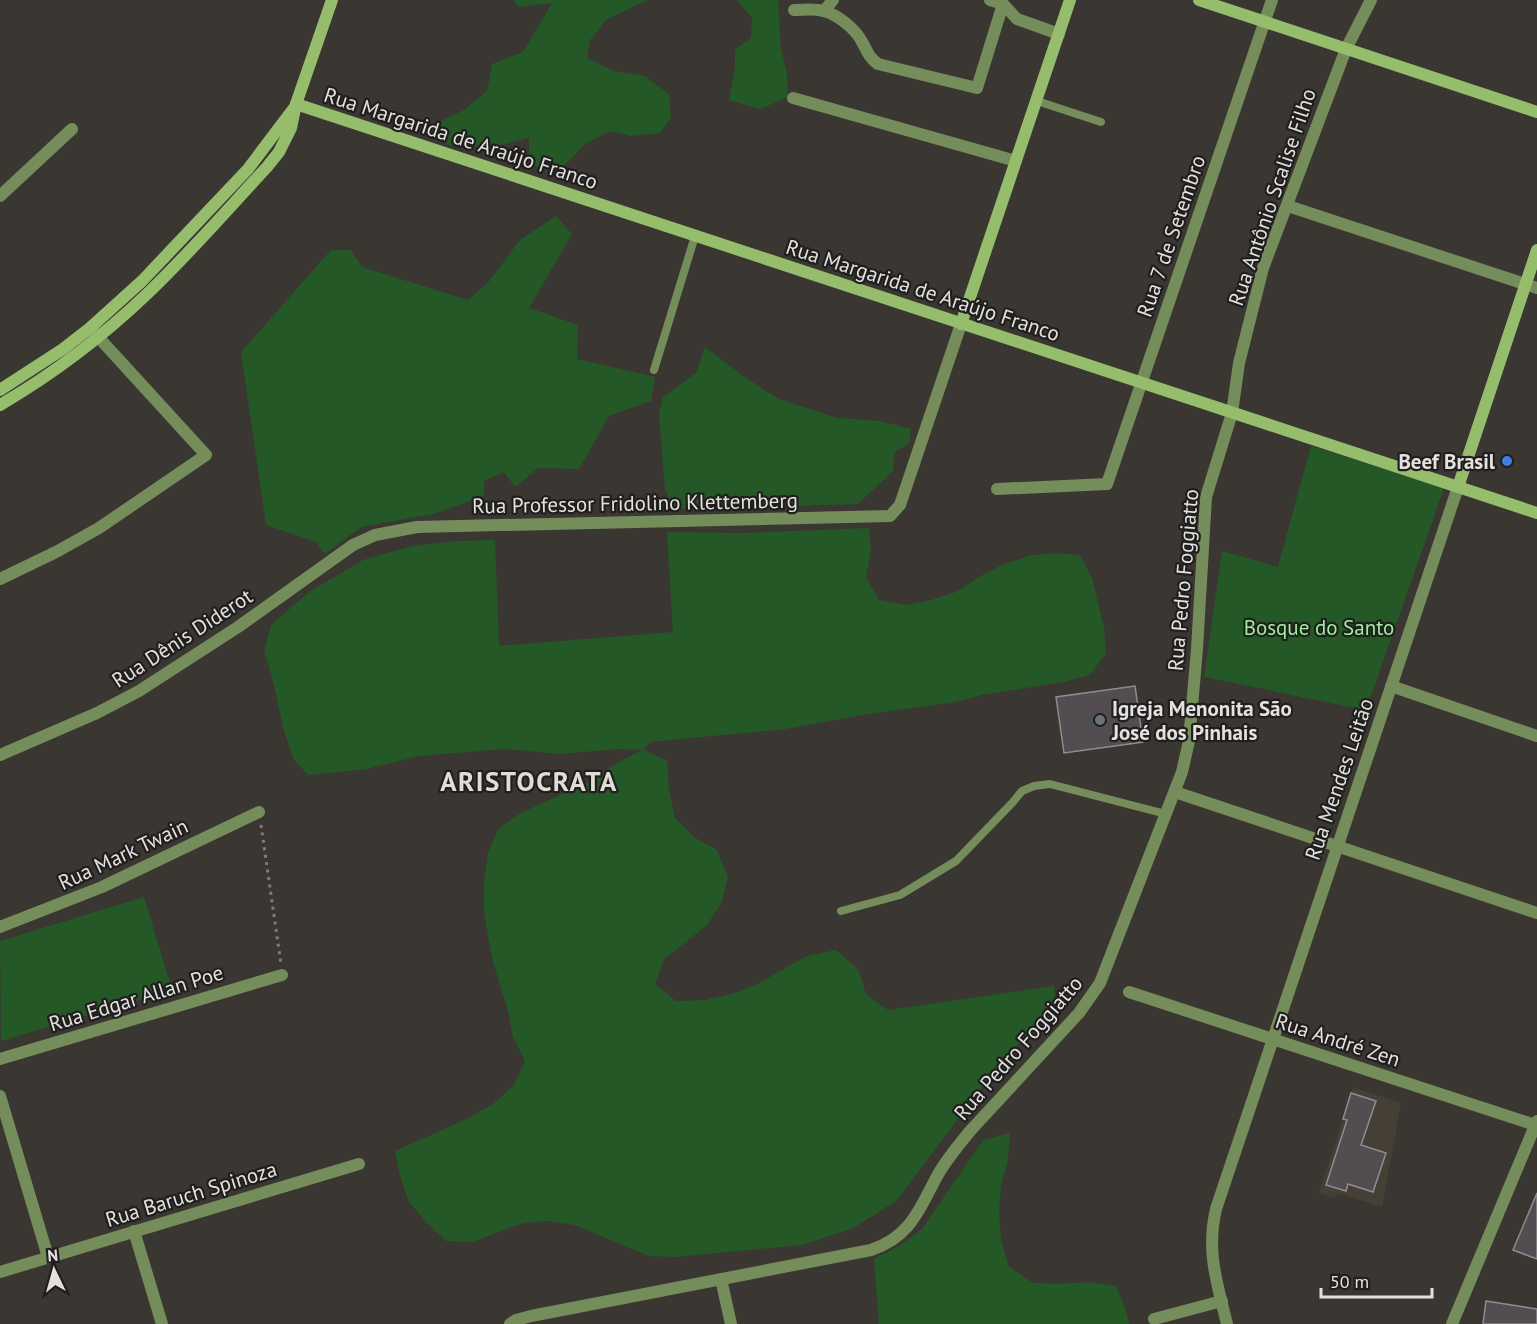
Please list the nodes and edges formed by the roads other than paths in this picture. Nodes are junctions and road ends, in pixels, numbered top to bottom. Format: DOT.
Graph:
graph roads {
  1 [pos="332,0"];
  2 [pos="833,0"];
  3 [pos="990,0"];
  4 [pos="1071,0"];
  5 [pos="1199,0"];
  6 [pos="1272,0"];
  7 [pos="1371,0"];
  8 [pos="1003,4"];
  9 [pos="794,10"];
  10 [pos="824,10"];
  11 [pos="1264,22"];
  12 [pos="1059,34"];
  13 [pos="1346,49"];
  14 [pos="793,98"];
  15 [pos="1036,101"];
  16 [pos="296,104"];
  17 [pos="1537,112"];
  18 [pos="1101,122"];
  19 [pos="72,129"];
  20 [pos="1016,161"];
  21 [pos="0,196"];
  22 [pos="1288,206"];
  23 [pos="695,236"];
  24 [pos="1537,250"];
  25 [pos="1531,286"];
  26 [pos="962,324"];
  27 [pos="94,333"];
  28 [pos="654,370"];
  29 [pos="1142,383"];
  30 [pos="0,390"];
  31 [pos="0,405"];
  32 [pos="1232,413"];
  33 [pos="1458,487"];
  34 [pos="997,489"];
  35 [pos="1537,513"];
  36 [pos="375,535"];
  37 [pos="0,579"];
  38 [pos="1391,686"];
  39 [pos="1537,736"];
  40 [pos="0,755"];
  41 [pos="1175,792"];
  42 [pos="259,812"];
  43 [pos="1166,814"];
  44 [pos="1338,846"];
  45 [pos="841,911"];
  46 [pos="1537,912"];
  47 [pos="0,927"];
  48 [pos="282,975"];
  49 [pos="1129,992"];
  50 [pos="1273,1040"];
  51 [pos="0,1059"];
  52 [pos="0,1096"];
  53 [pos="1536,1123"];
  54 [pos="359,1164"];
  55 [pos="134,1232"];
  56 [pos="48,1257"];
  57 [pos="0,1272"];
  58 [pos="721,1279"];
  59 [pos="1222,1301"];
  60 [pos="1154,1319"];
  61 [pos="162,1324"];
  62 [pos="510,1324"];
  63 [pos="731,1324"];
  64 [pos="1227,1324"];
  65 [pos="1452,1324"];
  1 -- 16 [label="street"];
  2 -- 10 [label="street"];
  3 -- 8 [label="street"];
  4 -- 12 [label="street"];
  5 -- 11 [label="street"];
  6 -- 11 [label="street, Rua 7 de Setembro"];
  7 -- 13 [label="street, Rua Antônio Scalise Filho"];
  8 -- 10 [label="street"];
  8 -- 12 [label="street"];
  9 -- 10 [label="street"];
  11 -- 13 [label="street"];
  11 -- 29 [label="street, Rua 7 de Setembro"];
  12 -- 15 [label="street"];
  13 -- 17 [label="street"];
  13 -- 22 [label="street, Rua Antônio Scalise Filho"];
  14 -- 20 [label="street"];
  15 -- 18 [label="lane"];
  15 -- 20 [label="street"];
  16 -- 23 [label="street, Rua Margarida de Araújo Franco"];
  16 -- 27 [label="street"];
  19 -- 21 [label="street"];
  20 -- 26 [label="street"];
  22 -- 25 [label="street"];
  22 -- 32 [label="street, Rua Antônio Scalise Filho"];
  23 -- 26 [label="street, Rua Margarida de Araújo Franco"];
  23 -- 28 [label="lane"];
  24 -- 25 [label="street, Rua Mendes Leitão"];
  25 -- 33 [label="street, Rua Mendes Leitão"];
  26 -- 29 [label="street, Rua Margarida de Araújo Franco"];
  26 -- 36 [label="street, Rua Professor Fridolino Klettemberg"];
  27 -- 30 [label="street"];
  27 -- 31 [label="street"];
  27 -- 37 [label="street"];
  29 -- 32 [label="street, Rua Margarida de Araújo Franco"];
  29 -- 34 [label="street, Rua 7 de Setembro"];
  32 -- 33 [label="street, Rua Margarida de Araújo Franco"];
  32 -- 41 [label="street, Rua Pedro Foggiatto"];
  33 -- 35 [label="street, Rua Margarida de Araújo Franco"];
  33 -- 38 [label="street, Rua Mendes Leitão"];
  36 -- 40 [label="street, Rua Dênis Diderot"];
  38 -- 39 [label="street"];
  38 -- 44 [label="street, Rua Mendes Leitão"];
  41 -- 43 [label="street, Rua Pedro Foggiatto"];
  41 -- 44 [label="street"];
  42 -- 47 [label="street, Rua Mark Twain"];
  43 -- 45 [label="lane"];
  43 -- 58 [label="street, Rua Pedro Foggiatto"];
  44 -- 46 [label="street"];
  44 -- 50 [label="street, Rua Mendes Leitão"];
  48 -- 51 [label="street, Rua Edgar Allan Poe"];
  49 -- 50 [label="street, Rua André Zen"];
  50 -- 53 [label="street, Rua André Zen"];
  50 -- 59 [label="street, Rua Mendes Leitão"];
  52 -- 56 [label="street"];
  53 -- 65 [label="street"];
  54 -- 55 [label="street, Rua Baruch Spinoza"];
  55 -- 56 [label="street, Rua Baruch Spinoza"];
  55 -- 61 [label="street"];
  56 -- 57 [label="street, Rua Baruch Spinoza"];
  58 -- 62 [label="street, Rua Pedro Foggiatto"];
  58 -- 63 [label="street"];
  59 -- 60 [label="street"];
  59 -- 64 [label="street, Rua Mendes Leitão"];
}
